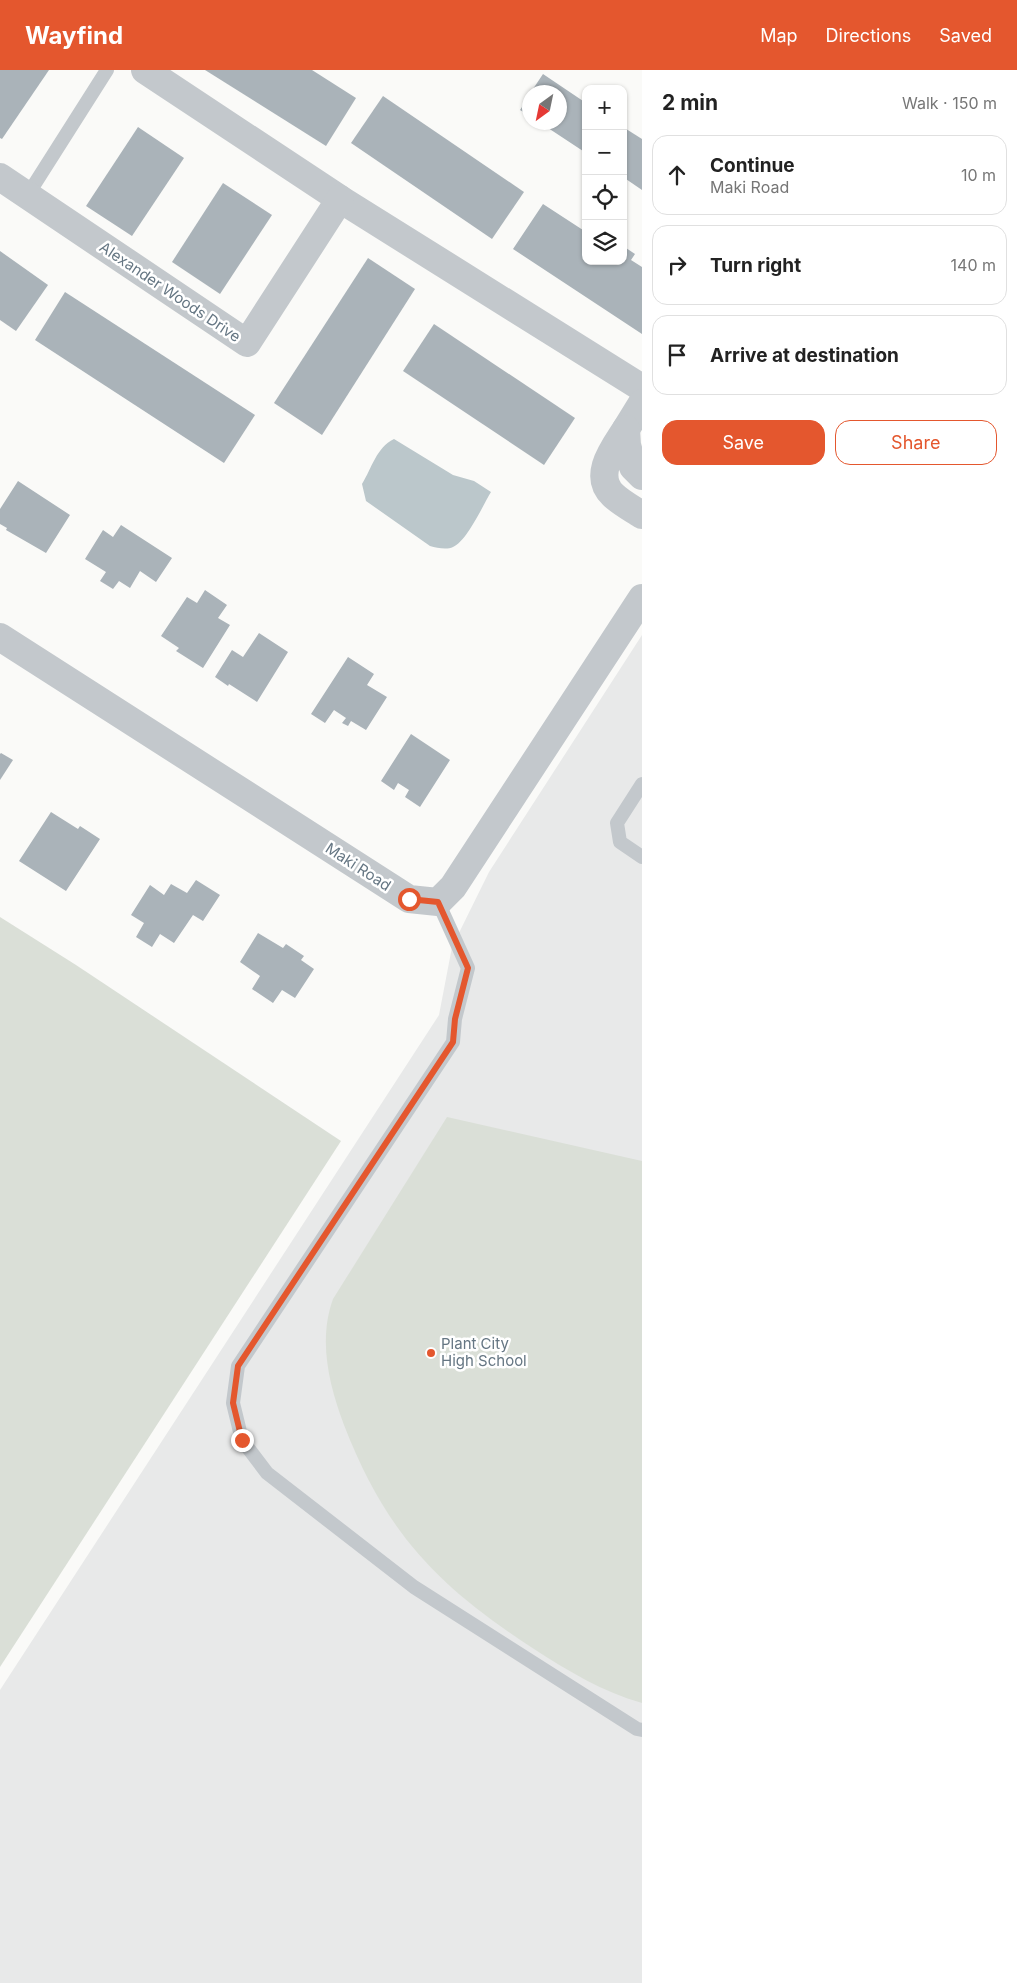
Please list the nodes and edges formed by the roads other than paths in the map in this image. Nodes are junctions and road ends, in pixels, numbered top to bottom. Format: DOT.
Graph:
graph roads {
  1 [pos="107,70"];
  2 [pos="145,70"];
  3 [pos="0,177"];
  4 [pos="27,196"];
  5 [pos="340,199"];
  6 [pos="642,388"];
  7 [pos="642,403"];
  8 [pos="626,429"];
  9 [pos="642,476"];
  10 [pos="638,504"];
  11 [pos="639,608"];
  12 [pos="0,637"];
  13 [pos="642,784"];
  14 [pos="642,857"];
  15 [pos="438,902"];
  16 [pos="640,1731"];
  1 -- 4 [label="lane"];
  2 -- 5 [label="street"];
  3 -- 4 [label="street, Alexander Woods Drive"];
  4 -- 5 [label="street, Alexander Woods Drive"];
  5 -- 6 [label="street"];
  7 -- 8 [label="street"];
  8 -- 9 [label="street"];
  8 -- 10 [label="street"];
  11 -- 15 [label="street"];
  12 -- 15 [label="street, Maki Road"];
  13 -- 14 [label="lane"];
  15 -- 16 [label="lane"];
}
